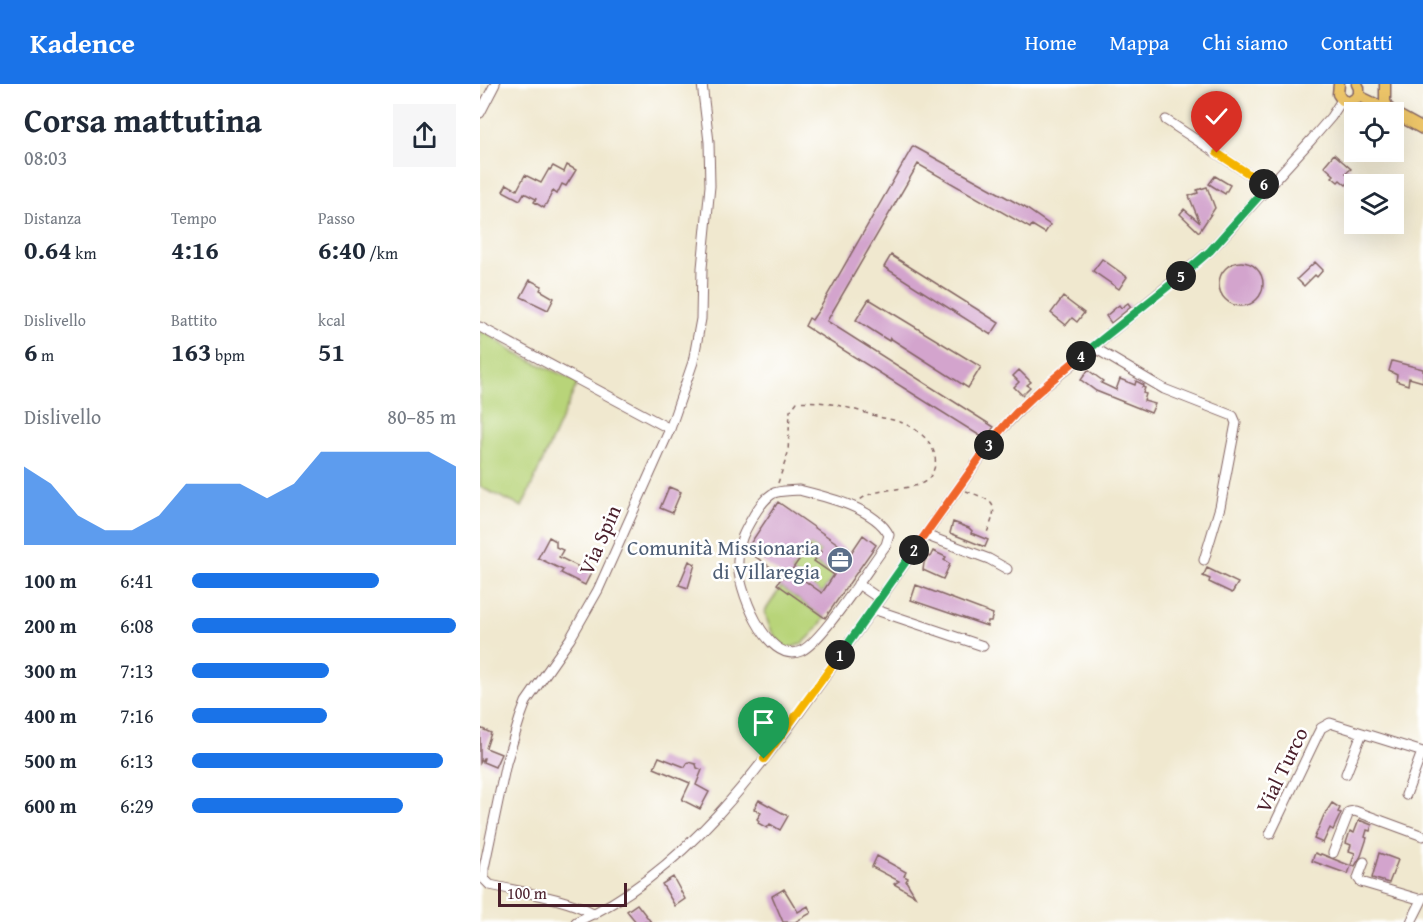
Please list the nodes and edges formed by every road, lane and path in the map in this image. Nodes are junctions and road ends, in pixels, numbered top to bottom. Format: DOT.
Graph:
graph roads {
  1 [pos="495,84"];
  2 [pos="702,84"];
  3 [pos="1340,84"];
  4 [pos="1363,84"];
  5 [pos="1384,84"];
  6 [pos="1358,88"];
  7 [pos="1342,100"];
  8 [pos="1378,102"];
  9 [pos="1385,102"];
  10 [pos="480,113"];
  11 [pos="1404,119"];
  12 [pos="1166,120"];
  13 [pos="1423,129"];
  14 [pos="1268,186"];
  15 [pos="480,327"];
  16 [pos="1093,347"];
  17 [pos="670,429"];
  18 [pos="958,488"];
  19 [pos="774,493"];
  20 [pos="853,507"];
  21 [pos="925,535"];
  22 [pos="986,535"];
  23 [pos="1204,560"];
  24 [pos="1007,569"];
  25 [pos="858,584"];
  26 [pos="880,599"];
  27 [pos="873,609"];
  28 [pos="983,646"];
  29 [pos="1362,733"];
  30 [pos="1423,752"];
  31 [pos="1346,774"];
  32 [pos="1406,795"];
  33 [pos="1270,834"];
  34 [pos="1423,836"];
  35 [pos="1333,853"];
  36 [pos="1364,862"];
  37 [pos="1423,899"];
  38 [pos="595,914"];
  39 [pos="576,922"];
  40 [pos="1411,922"];
  1 -- 10 [label="street"];
  2 -- 17 [label="street, Via Spin"];
  3 -- 7 [label="main road"];
  4 -- 6 [label="main road"];
  5 -- 9 [label="main road"];
  6 -- 7 [label="main road"];
  6 -- 8 [label="main road"];
  7 -- 14 [label="street"];
  11 -- 13 [label="main road"];
  12 -- 14 [label="street"];
  14 -- 16 [label="street"];
  15 -- 17 [label="street"];
  16 -- 18 [label="street"];
  16 -- 23 [label="street"];
  17 -- 38 [label="street, Via Spin"];
  18 -- 21 [label="street"];
  18 -- 22 [label="path"];
  19 -- 20 [label="street"];
  19 -- 20 [label="path"];
  19 -- 25 [label="street"];
  20 -- 25 [label="street"];
  21 -- 24 [label="street"];
  21 -- 26 [label="street"];
  25 -- 26 [label="street"];
  26 -- 27 [label="street"];
  27 -- 28 [label="street"];
  27 -- 38 [label="street"];
  29 -- 30 [label="street, Vial Turco"];
  29 -- 31 [label="street"];
  29 -- 33 [label="street, Vial Turco"];
  30 -- 32 [label="street, Vial Turco"];
  34 -- 35 [label="street"];
  36 -- 37 [label="street"];
  37 -- 40 [label="street"];
  38 -- 39 [label="street"];
}
